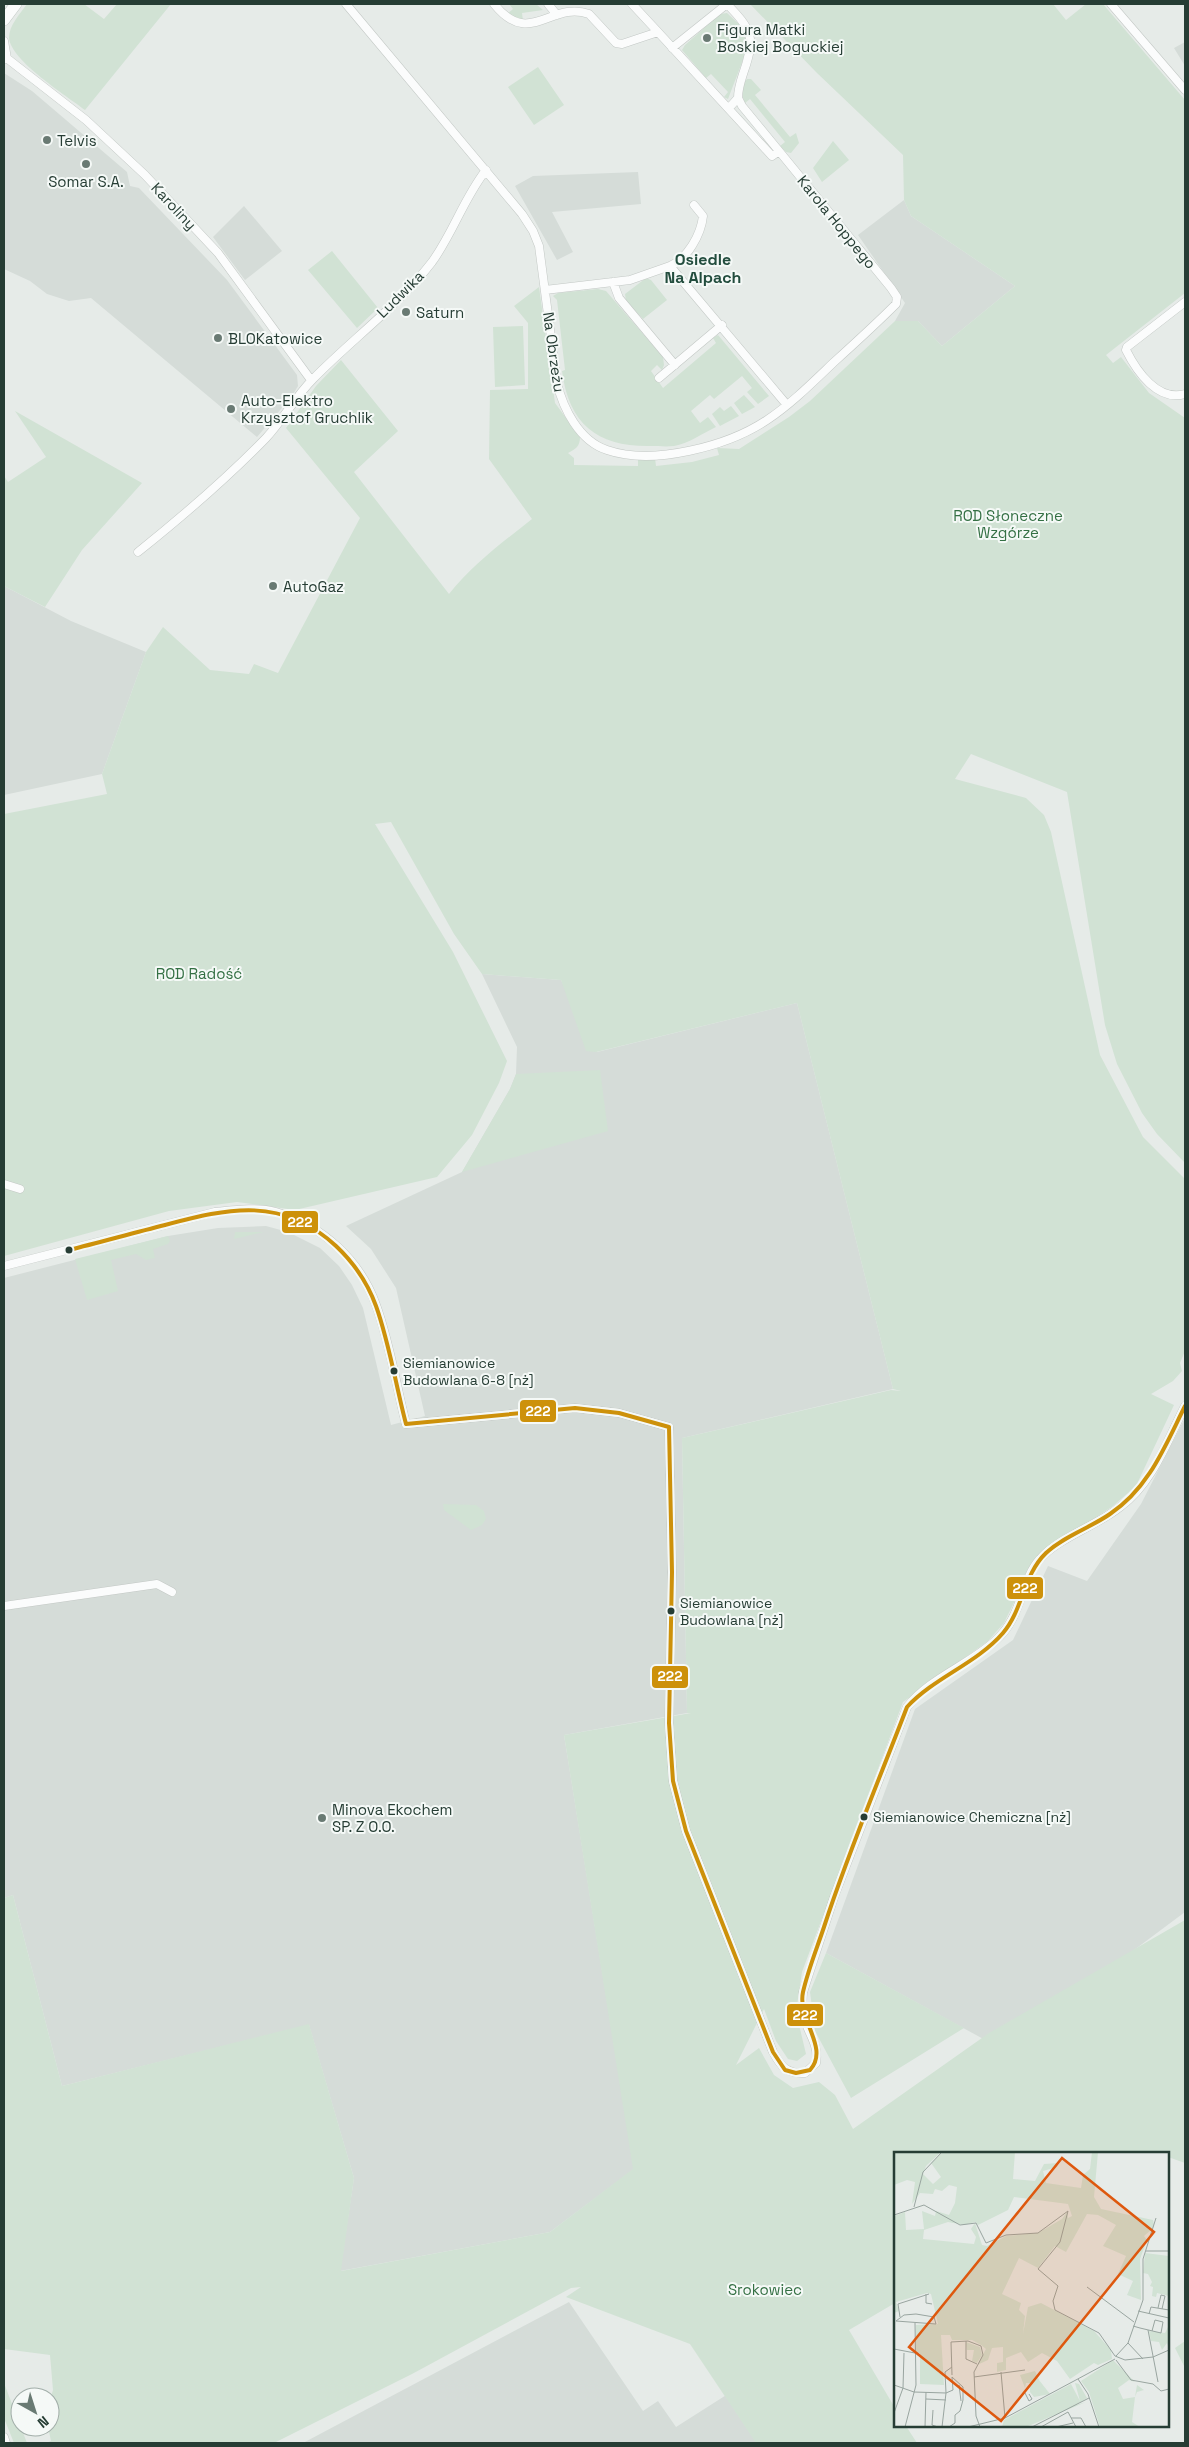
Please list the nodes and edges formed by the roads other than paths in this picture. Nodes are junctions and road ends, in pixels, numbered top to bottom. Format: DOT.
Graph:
graph roads {
  1 [pos="16,4"];
  2 [pos="346,4"];
  3 [pos="494,4"];
  4 [pos="548,4"];
  5 [pos="632,4"];
  6 [pos="727,4"];
  7 [pos="1111,4"];
  8 [pos="557,15"];
  9 [pos="4,20"];
  10 [pos="658,32"];
  11 [pos="4,42"];
  12 [pos="672,48"];
  13 [pos="6,57"];
  14 [pos="1185,90"];
  15 [pos="738,98"];
  16 [pos="729,108"];
  17 [pos="779,151"];
  18 [pos="486,170"];
  19 [pos="694,205"];
  20 [pos="670,266"];
  21 [pos="614,282"];
  22 [pos="545,290"];
  23 [pos="896,294"];
  24 [pos="1185,302"];
  25 [pos="722,326"];
  26 [pos="675,365"];
  27 [pos="659,378"];
  28 [pos="311,380"];
  29 [pos="1185,394"];
  30 [pos="787,405"];
  31 [pos="138,552"];
  32 [pos="4,1184"];
  33 [pos="20,1189"];
  34 [pos="4,1266"];
  35 [pos="1185,1406"];
  36 [pos="172,1592"];
  37 [pos="4,1606"];
  38 [pos="4,2437"];
  39 [pos="6,2443"];
  1 -- 9 [label="street"];
  2 -- 18 [label="street"];
  3 -- 8 [label="street"];
  4 -- 8 [label="street"];
  5 -- 10 [label="street"];
  6 -- 12 [label="street"];
  6 -- 15 [label="street"];
  7 -- 14 [label="street"];
  8 -- 10 [label="street"];
  10 -- 12 [label="street, Karola Hoppego"];
  11 -- 13 [label="street, Karoliny"];
  12 -- 16 [label="street, Karola Hoppego"];
  13 -- 28 [label="street, Karoliny"];
  15 -- 16 [label="street"];
  15 -- 17 [label="street, Karola Hoppego"];
  16 -- 17 [label="street, Karola Hoppego"];
  17 -- 23 [label="street, Karola Hoppego"];
  18 -- 22 [label="street, Na Obrzeżu"];
  18 -- 28 [label="street, Ludwika"];
  19 -- 20 [label="street"];
  20 -- 21 [label="street"];
  20 -- 25 [label="street"];
  21 -- 22 [label="street"];
  21 -- 26 [label="street"];
  22 -- 30 [label="street, Na Obrzeżu"];
  23 -- 30 [label="street, Na Obrzeżu"];
  24 -- 29 [label="street"];
  25 -- 26 [label="street"];
  25 -- 30 [label="street"];
  26 -- 27 [label="street"];
  28 -- 31 [label="street, Ludwika"];
  32 -- 33 [label="street"];
  34 -- 35 [label="street"];
  36 -- 37 [label="street"];
  38 -- 39 [label="street"];
}
